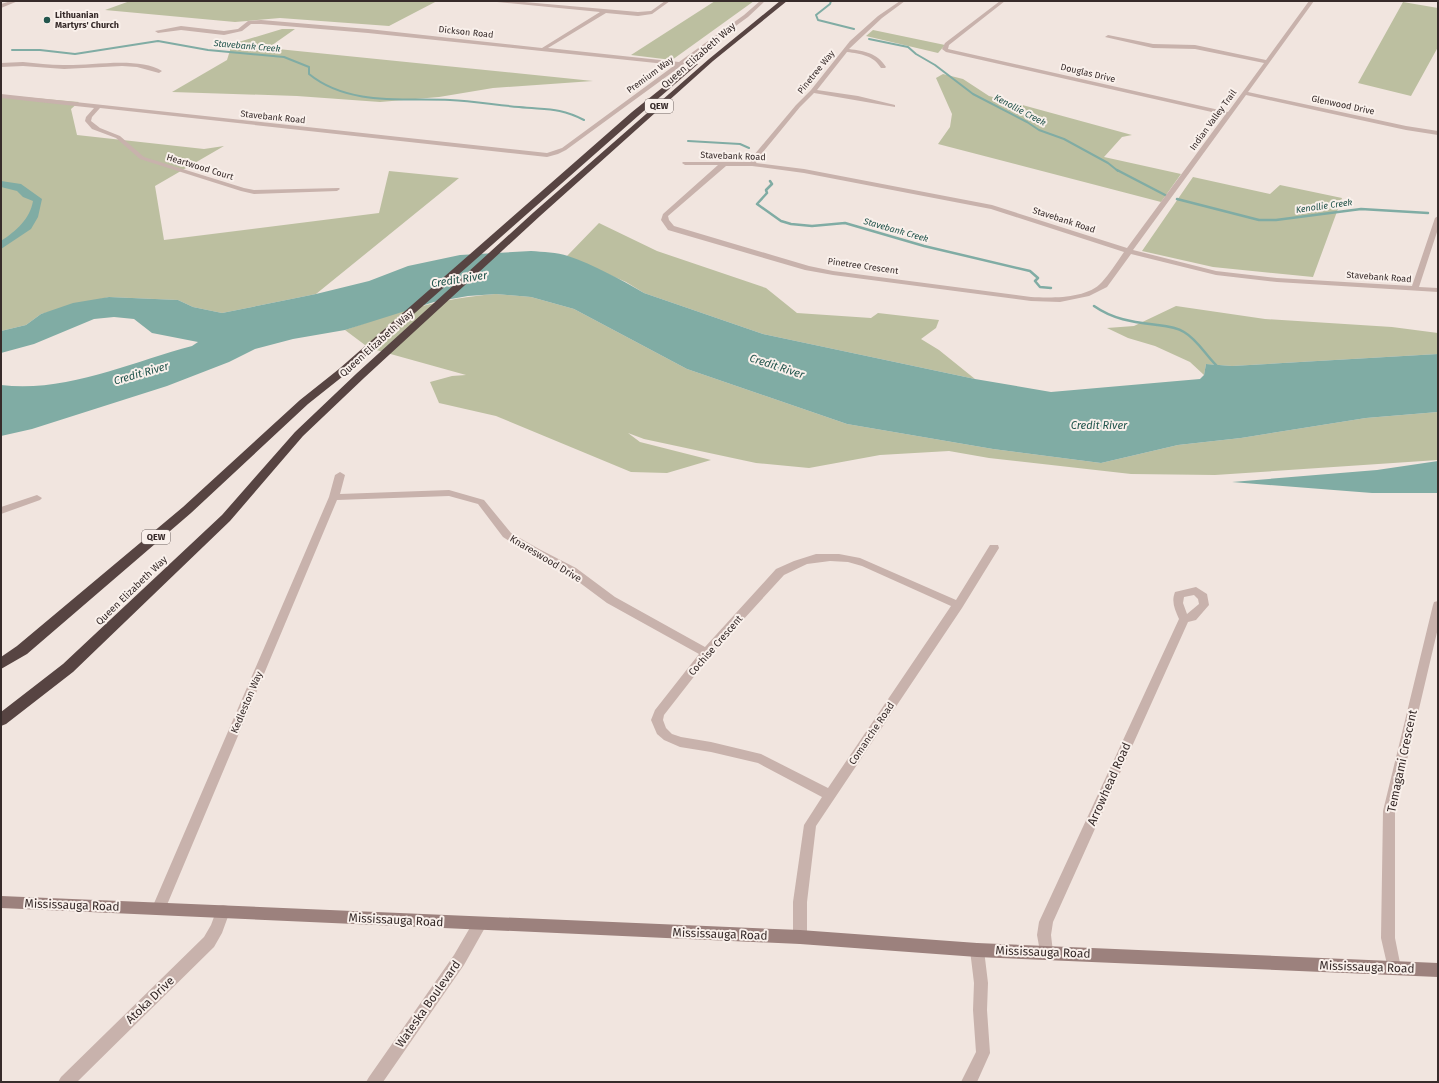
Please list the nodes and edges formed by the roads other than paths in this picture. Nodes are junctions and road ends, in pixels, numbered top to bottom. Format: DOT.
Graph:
graph roads {
  1 [pos="16,1"];
  2 [pos="497,1"];
  3 [pos="668,1"];
  4 [pos="763,1"];
  5 [pos="772,1"];
  6 [pos="784,1"];
  7 [pos="903,1"];
  8 [pos="1003,1"];
  9 [pos="1312,1"];
  10 [pos="1,6"];
  11 [pos="605,11"];
  12 [pos="158,30"];
  13 [pos="1108,37"];
  14 [pos="542,50"];
  15 [pos="845,50"];
  16 [pos="1267,62"];
  17 [pos="679,64"];
  18 [pos="1,65"];
  19 [pos="883,67"];
  20 [pos="159,71"];
  21 [pos="813,91"];
  22 [pos="1244,93"];
  23 [pos="1,96"];
  24 [pos="893,106"];
  25 [pos="97,108"];
  26 [pos="1229,114"];
  27 [pos="1438,133"];
  28 [pos="543,155"];
  29 [pos="685,163"];
  30 [pos="724,164"];
  31 [pos="752,164"];
  32 [pos="337,189"];
  33 [pos="1438,218"];
  34 [pos="1129,251"];
  35 [pos="1415,288"];
  36 [pos="1438,290"];
  37 [pos="340,475"];
  38 [pos="334,497"];
  39 [pos="37,498"];
  40 [pos="1,511"];
  41 [pos="994,548"];
  42 [pos="958,605"];
  43 [pos="1438,605"];
  44 [pos="1184,619"];
  45 [pos="706,653"];
  46 [pos="1,664"];
  47 [pos="1,720"];
  48 [pos="829,795"];
  49 [pos="1,902"];
  50 [pos="159,908"];
  51 [pos="223,911"];
  52 [pos="480,924"];
  53 [pos="800,937"];
  54 [pos="977,950"];
  55 [pos="1046,952"];
  56 [pos="1394,968"];
  57 [pos="1438,970"];
  58 [pos="66,1082"];
  59 [pos="374,1082"];
  60 [pos="969,1082"];
  1 -- 10 [label="street"];
  2 -- 11 [label="street"];
  3 -- 11 [label="street"];
  4 -- 17 [label="street, Premium Way"];
  5 -- 46 [label="highway, Queen Elizabeth Way / QEW"];
  6 -- 47 [label="highway, Queen Elizabeth Way / QEW"];
  7 -- 15 [label="street, Pinetree Way"];
  8 -- 26 [label="street, Douglas Drive"];
  9 -- 16 [label="street, Indian Valley Trail"];
  11 -- 14 [label="street"];
  12 -- 14 [label="street, Dickson Road"];
  13 -- 16 [label="street"];
  14 -- 17 [label="street, Dickson Road"];
  15 -- 19 [label="street"];
  15 -- 21 [label="street, Pinetree Way"];
  16 -- 22 [label="street, Indian Valley Trail"];
  17 -- 28 [label="street, Premium Way"];
  18 -- 20 [label="street"];
  21 -- 24 [label="street"];
  21 -- 31 [label="street, Pinetree Way"];
  22 -- 26 [label="street, Indian Valley Trail"];
  22 -- 27 [label="street, Glenwood Drive"];
  23 -- 25 [label="street, Stavebank Road"];
  25 -- 28 [label="street, Stavebank Road"];
  25 -- 32 [label="street, Heartwood Court"];
  26 -- 34 [label="street, Indian Valley Trail"];
  29 -- 30 [label="street, Stavebank Road"];
  30 -- 31 [label="street, Stavebank Road"];
  30 -- 34 [label="street, Pinetree Crescent"];
  31 -- 34 [label="street, Stavebank Road"];
  33 -- 35 [label="street"];
  34 -- 35 [label="street, Stavebank Road"];
  35 -- 36 [label="street, Stavebank Road"];
  37 -- 38 [label="street"];
  38 -- 45 [label="street, Knareswood Drive"];
  38 -- 50 [label="street, Kedleston Way"];
  39 -- 40 [label="street"];
  41 -- 42 [label="street, Comanche Road"];
  42 -- 45 [label="street, Cochise Crescent"];
  42 -- 48 [label="street, Comanche Road"];
  43 -- 56 [label="street, Temagami Crescent"];
  44 -- 55 [label="street, Arrowhead Road"];
  45 -- 48 [label="street, Cochise Crescent"];
  48 -- 53 [label="street, Comanche Road"];
  49 -- 50 [label="main road, Mississauga Road"];
  50 -- 51 [label="main road, Mississauga Road"];
  51 -- 52 [label="main road, Mississauga Road"];
  51 -- 58 [label="street, Atoka Drive"];
  52 -- 53 [label="main road, Mississauga Road"];
  52 -- 59 [label="street, Wateska Boulevard"];
  53 -- 54 [label="main road, Mississauga Road"];
  54 -- 55 [label="main road, Mississauga Road"];
  54 -- 60 [label="street"];
  55 -- 56 [label="main road, Mississauga Road"];
  56 -- 57 [label="main road, Mississauga Road"];
}
